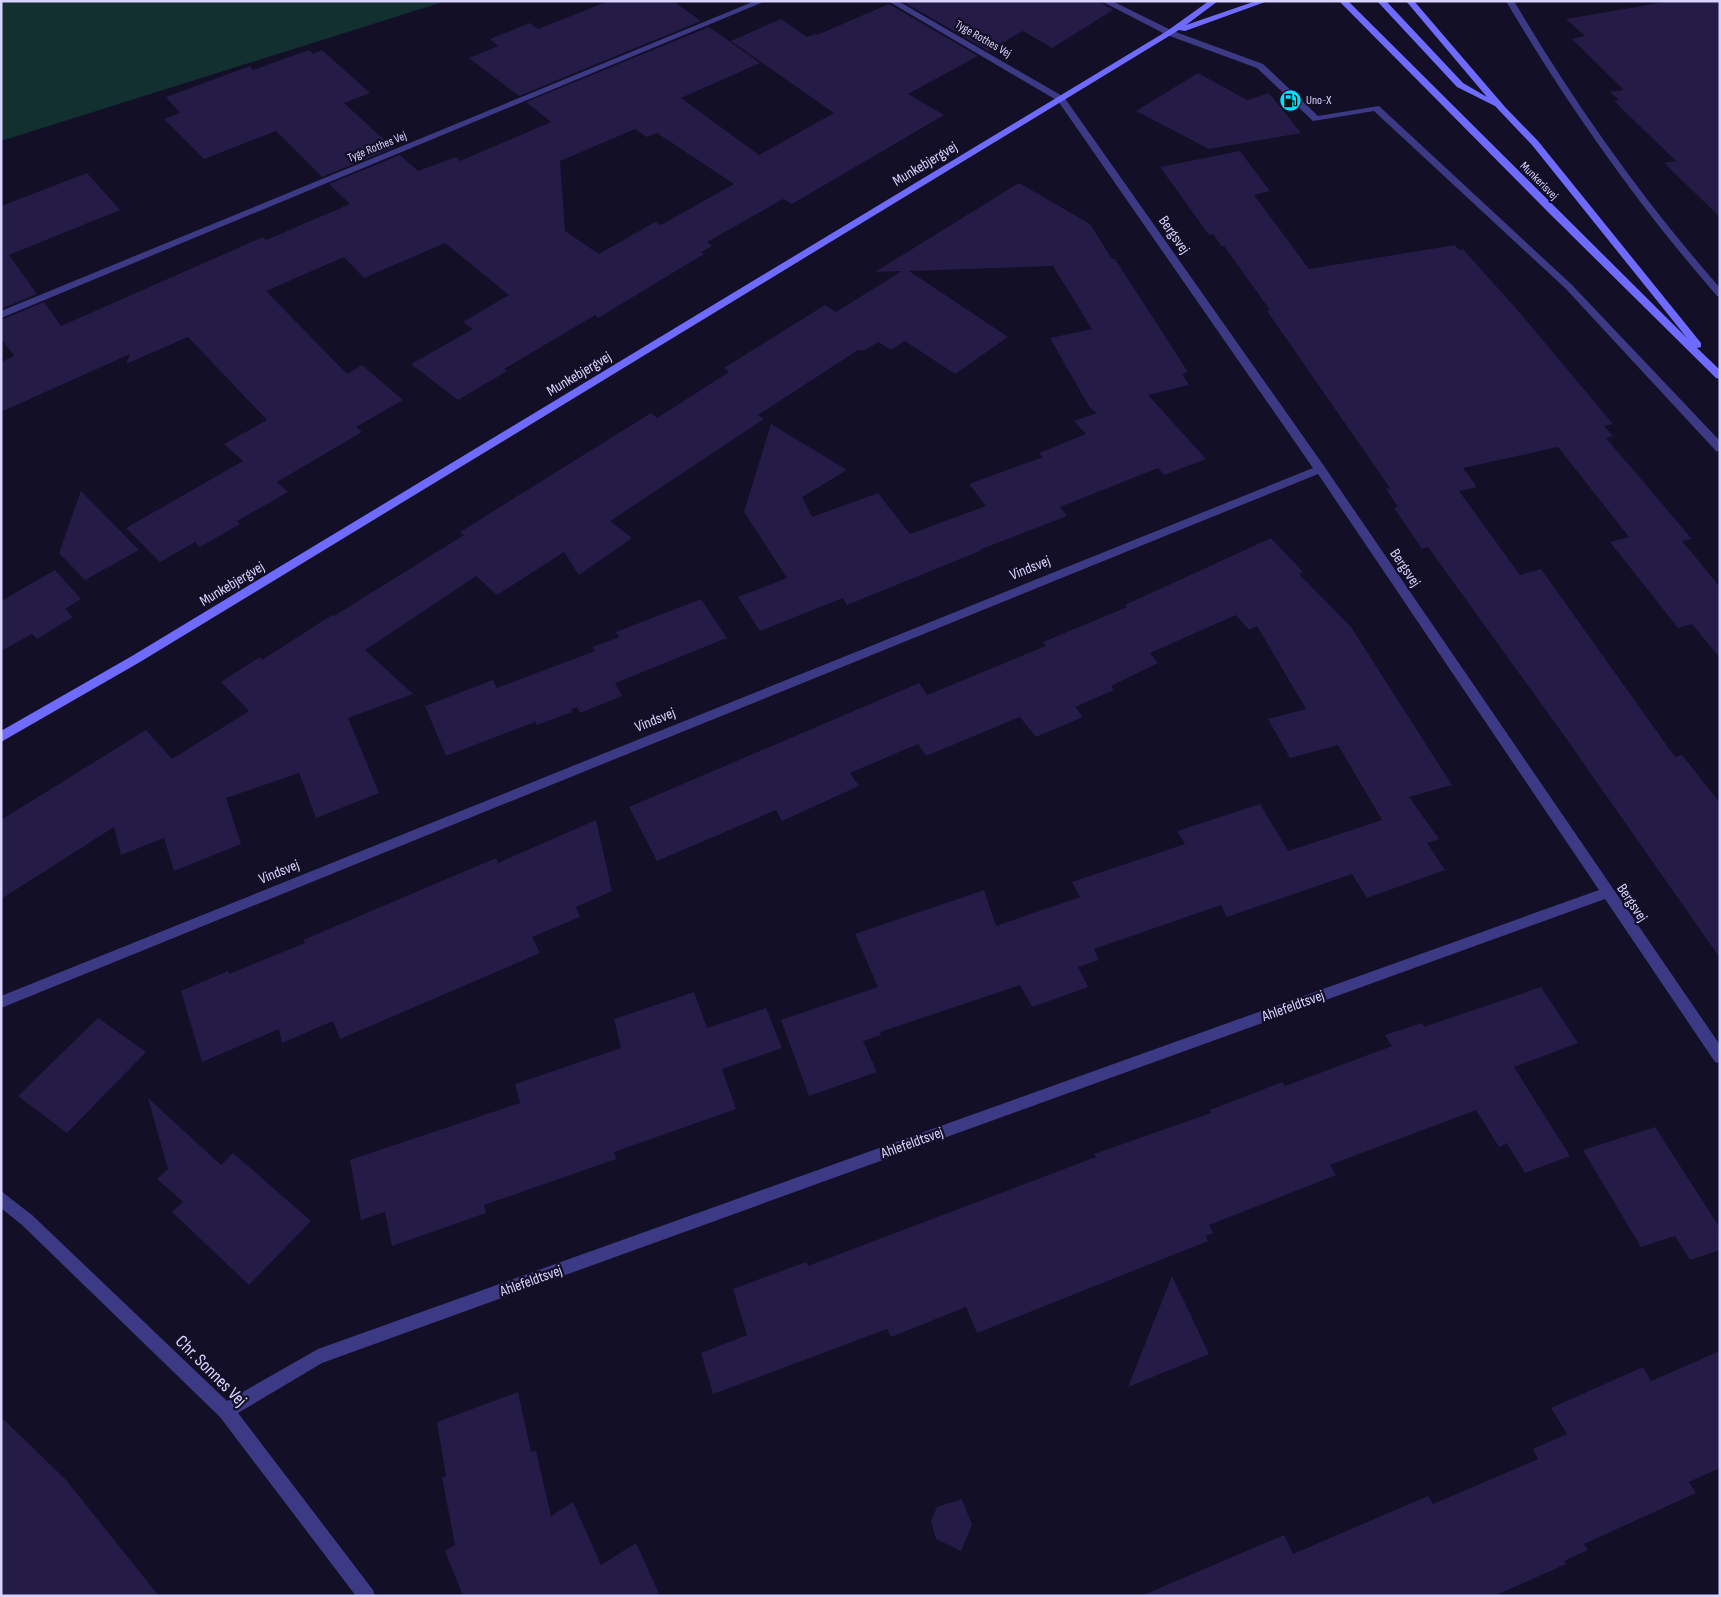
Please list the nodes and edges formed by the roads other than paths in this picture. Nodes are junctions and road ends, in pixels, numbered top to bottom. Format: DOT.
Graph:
graph roads {
  1 [pos="762,1"];
  2 [pos="892,1"];
  3 [pos="1105,1"];
  4 [pos="1214,1"];
  5 [pos="1264,1"];
  6 [pos="1343,1"];
  7 [pos="1381,1"];
  8 [pos="1410,1"];
  9 [pos="1510,1"];
  10 [pos="1170,33"];
  11 [pos="1061,99"];
  12 [pos="1502,109"];
  13 [pos="1720,294"];
  14 [pos="1,315"];
  15 [pos="1720,372"];
  16 [pos="1720,376"];
  17 [pos="1720,448"];
  18 [pos="1320,469"];
  19 [pos="1,737"];
  20 [pos="1607,892"];
  21 [pos="1,1002"];
  22 [pos="1720,1057"];
  23 [pos="1,1198"];
  24 [pos="226,1411"];
  25 [pos="367,1596"];
  1 -- 14 [label="street, Tyge Rothes Vej"];
  2 -- 11 [label="street, Tyge Rothes Vej"];
  3 -- 10 [label="street"];
  4 -- 10 [label="street, Munkebjergvej"];
  5 -- 10 [label="street, Munkebjergvej"];
  6 -- 16 [label="street, Munkerisvej"];
  7 -- 12 [label="street"];
  8 -- 12 [label="street, Munkerisvej"];
  9 -- 13 [label="street"];
  10 -- 11 [label="street, Munkebjergvej"];
  10 -- 17 [label="street"];
  11 -- 18 [label="street, Bergsvej"];
  11 -- 19 [label="street, Munkebjergvej"];
  12 -- 15 [label="street, Munkerisvej"];
  18 -- 20 [label="street, Bergsvej"];
  18 -- 21 [label="street, Vindsvej"];
  20 -- 22 [label="street, Bergsvej"];
  20 -- 24 [label="street, Ahlefeldtsvej"];
  23 -- 24 [label="street, Chr. Sonnes Vej"];
  24 -- 25 [label="street, Chr. Sonnes Vej"];
}
